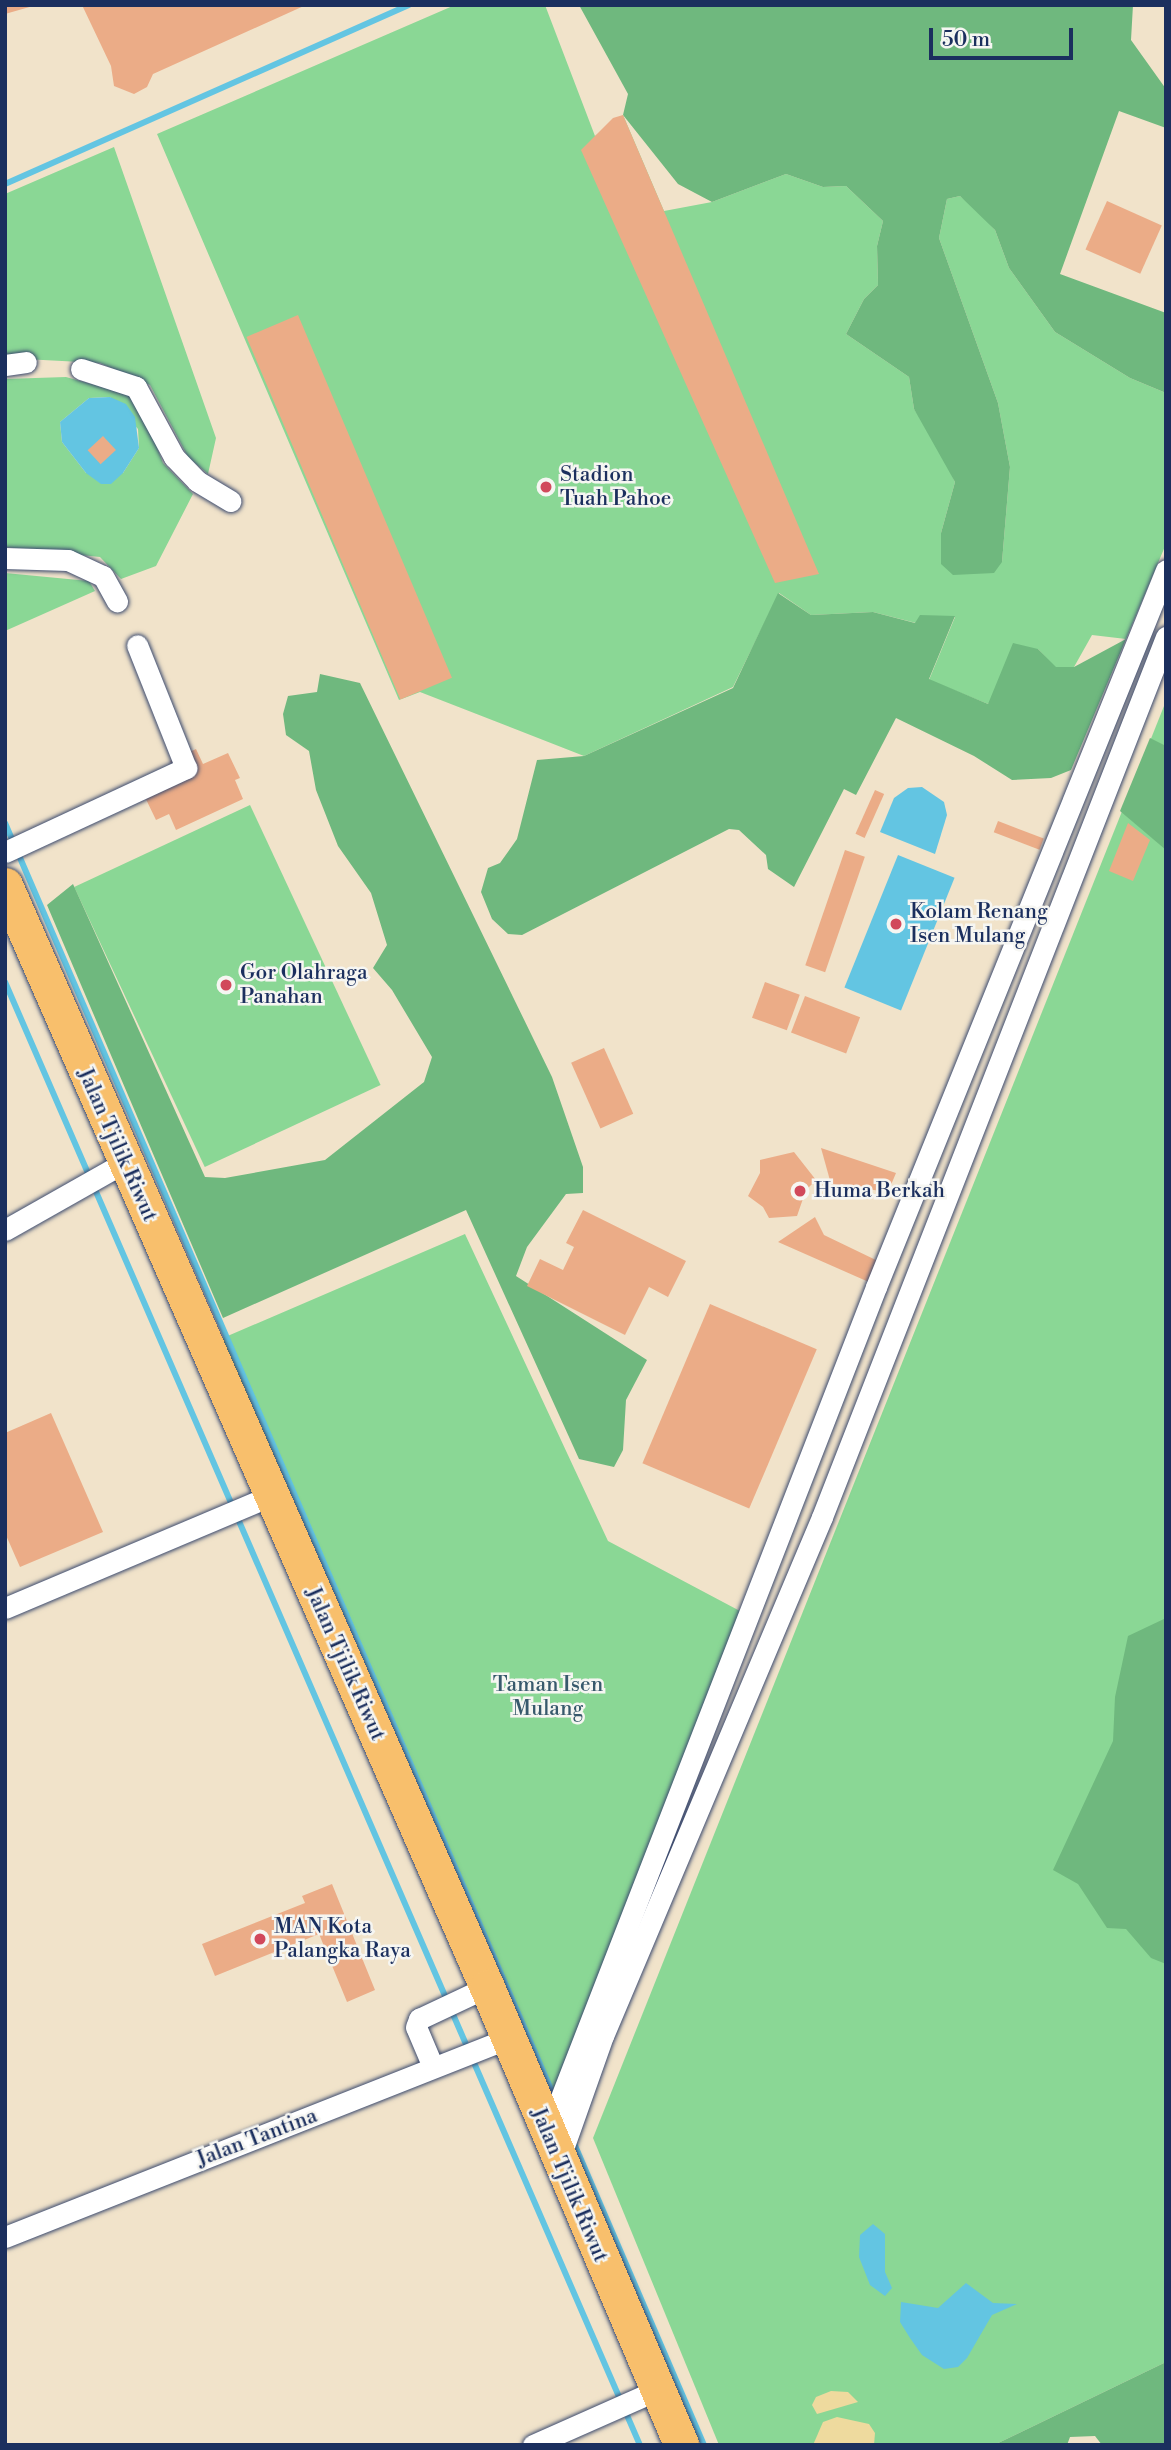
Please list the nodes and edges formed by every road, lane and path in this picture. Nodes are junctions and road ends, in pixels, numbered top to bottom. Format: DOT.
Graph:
graph roads {
  1 [pos="81,369"];
  2 [pos="230,501"];
  3 [pos="5,558"];
  4 [pos="1166,570"];
  5 [pos="117,601"];
  6 [pos="1166,637"];
  7 [pos="136,645"];
  8 [pos="13,848"];
  9 [pos="5,885"];
  10 [pos="125,1162"];
  11 [pos="5,1230"];
  12 [pos="270,1496"];
  13 [pos="5,1608"];
  14 [pos="487,1987"];
  15 [pos="509,2038"];
  16 [pos="433,2067"];
  17 [pos="542,2121"];
  18 [pos="558,2162"];
  19 [pos="5,2236"];
  20 [pos="657,2390"];
  21 [pos="533,2445"];
  22 [pos="681,2445"];
  1 -- 2 [label="street"];
  3 -- 5 [label="street"];
  4 -- 17 [label="street"];
  6 -- 18 [label="street"];
  7 -- 8 [label="street"];
  9 -- 10 [label="highway, Jalan Tjilik Riwut"];
  10 -- 11 [label="street"];
  10 -- 12 [label="highway, Jalan Tjilik Riwut"];
  12 -- 13 [label="street"];
  12 -- 14 [label="highway, Jalan Tjilik Riwut"];
  14 -- 15 [label="highway, Jalan Tjilik Riwut"];
  14 -- 16 [label="street"];
  15 -- 16 [label="street, Jalan Tantina"];
  15 -- 17 [label="highway, Jalan Tjilik Riwut"];
  16 -- 19 [label="street, Jalan Tantina"];
  17 -- 18 [label="highway, Jalan Tjilik Riwut"];
  18 -- 20 [label="highway, Jalan Tjilik Riwut"];
  20 -- 21 [label="street"];
  20 -- 22 [label="highway, Jalan Tjilik Riwut"];
}
